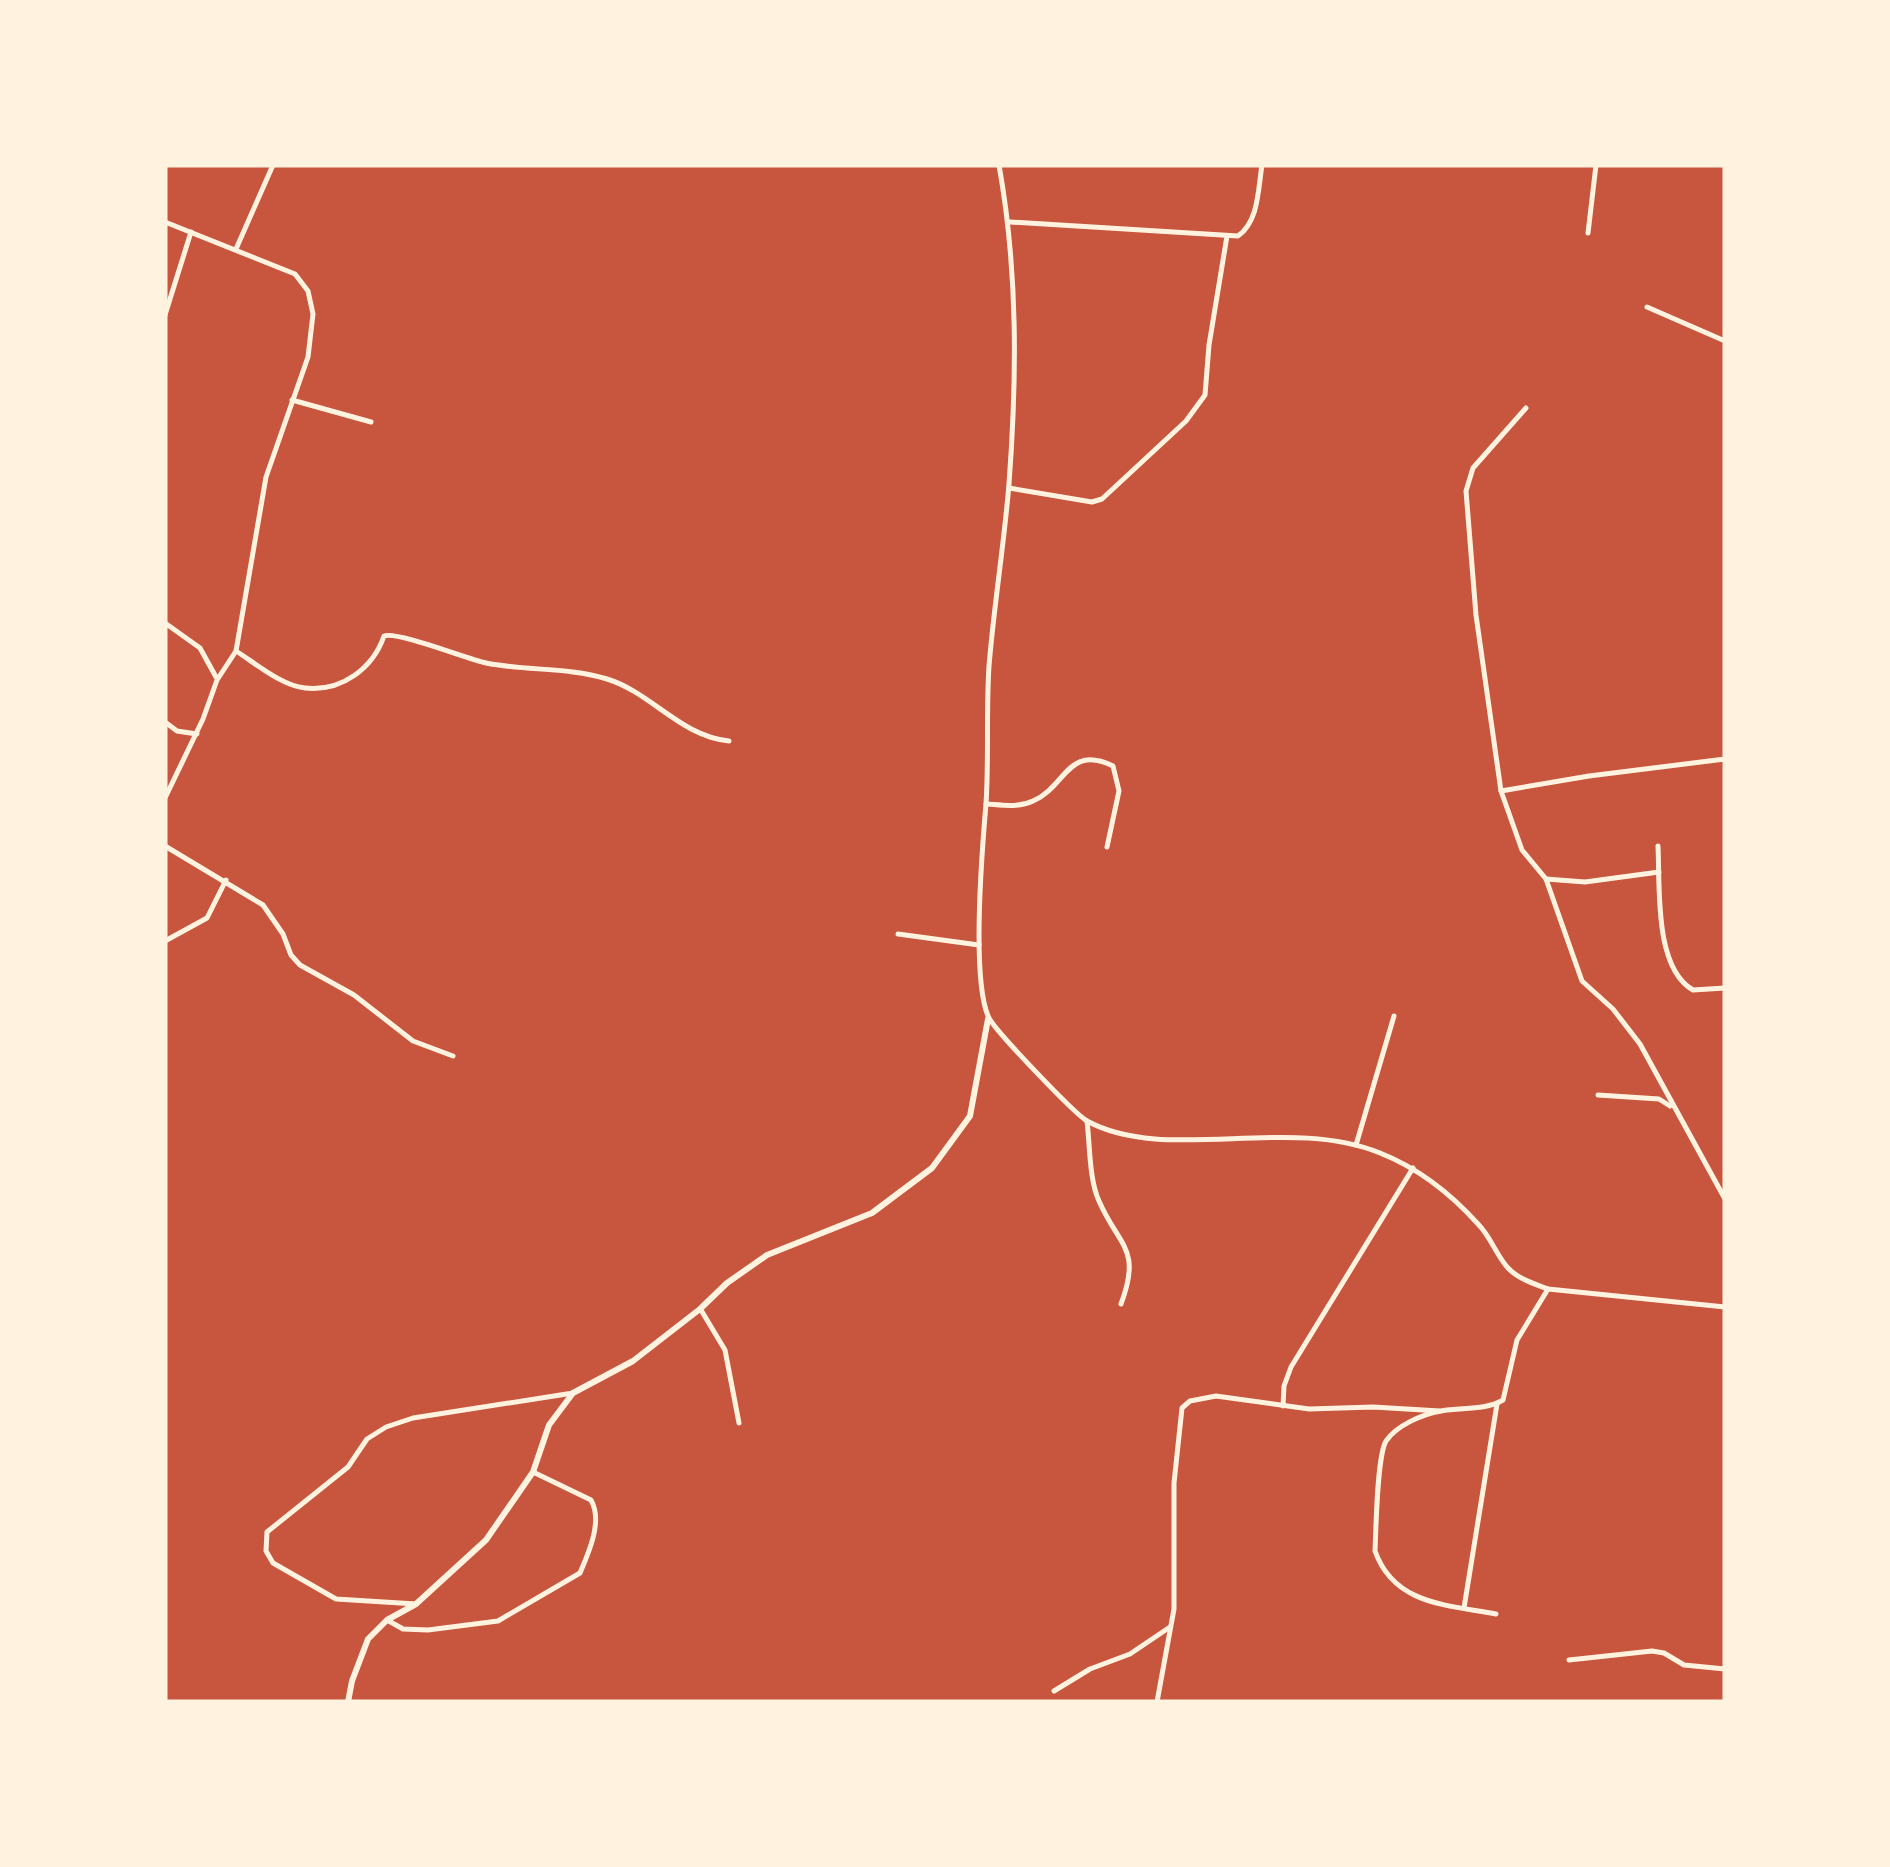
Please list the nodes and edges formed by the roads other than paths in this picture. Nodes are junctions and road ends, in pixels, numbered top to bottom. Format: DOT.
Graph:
graph roads {
  1 [pos="272,165"];
  2 [pos="1000,165"];
  3 [pos="1262,165"];
  4 [pos="1596,165"];
  5 [pos="165,222"];
  6 [pos="1010,222"];
  7 [pos="192,231"];
  8 [pos="1588,232"];
  9 [pos="1227,236"];
  10 [pos="236,250"];
  11 [pos="1647,307"];
  12 [pos="165,315"];
  13 [pos="1725,340"];
  14 [pos="292,400"];
  15 [pos="1526,408"];
  16 [pos="371,422"];
  17 [pos="1009,488"];
  18 [pos="165,623"];
  19 [pos="236,651"];
  20 [pos="216,680"];
  21 [pos="165,722"];
  22 [pos="197,734"];
  23 [pos="729,741"];
  24 [pos="1725,759"];
  25 [pos="1501,791"];
  26 [pos="165,798"];
  27 [pos="986,804"];
  28 [pos="165,846"];
  29 [pos="1658,846"];
  30 [pos="1107,847"];
  31 [pos="1660,872"];
  32 [pos="1546,879"];
  33 [pos="226,880"];
  34 [pos="898,934"];
  35 [pos="165,940"];
  36 [pos="980,945"];
  37 [pos="1725,988"];
  38 [pos="1394,1016"];
  39 [pos="988,1019"];
  40 [pos="453,1056"];
  41 [pos="1598,1095"];
  42 [pos="1672,1108"];
  43 [pos="1088,1121"];
  44 [pos="1356,1144"];
  45 [pos="1414,1168"];
  46 [pos="1725,1199"];
  47 [pos="1548,1289"];
  48 [pos="1121,1304"];
  49 [pos="700,1308"];
  50 [pos="1725,1308"];
  51 [pos="573,1393"];
  52 [pos="1496,1404"];
  53 [pos="1282,1406"];
  54 [pos="1440,1411"];
  55 [pos="739,1423"];
  56 [pos="533,1472"];
  57 [pos="416,1604"];
  58 [pos="1464,1608"];
  59 [pos="1496,1614"];
  60 [pos="387,1620"];
  61 [pos="1170,1627"];
  62 [pos="1568,1660"];
  63 [pos="1725,1669"];
  64 [pos="1054,1692"];
  65 [pos="348,1702"];
  66 [pos="1157,1702"];
  1 -- 10 [label="street"];
  2 -- 6 [label="street"];
  3 -- 9 [label="street"];
  4 -- 8 [label="street"];
  5 -- 7 [label="street"];
  6 -- 9 [label="street"];
  6 -- 17 [label="street"];
  7 -- 10 [label="street"];
  7 -- 12 [label="street"];
  9 -- 17 [label="street"];
  10 -- 14 [label="street"];
  11 -- 13 [label="street"];
  14 -- 16 [label="street"];
  14 -- 19 [label="street"];
  15 -- 25 [label="street"];
  17 -- 27 [label="street"];
  18 -- 20 [label="street"];
  19 -- 20 [label="street"];
  19 -- 23 [label="street"];
  20 -- 22 [label="street"];
  21 -- 22 [label="street"];
  22 -- 26 [label="street"];
  24 -- 25 [label="street"];
  25 -- 32 [label="street"];
  27 -- 30 [label="street"];
  27 -- 36 [label="street"];
  28 -- 33 [label="street"];
  29 -- 31 [label="street"];
  31 -- 32 [label="street"];
  31 -- 37 [label="street"];
  32 -- 42 [label="street"];
  33 -- 35 [label="street"];
  33 -- 40 [label="street"];
  34 -- 36 [label="street"];
  36 -- 39 [label="street"];
  38 -- 44 [label="street"];
  39 -- 43 [label="street"];
  39 -- 49 [label="street"];
  41 -- 42 [label="street"];
  42 -- 46 [label="street"];
  43 -- 44 [label="street"];
  43 -- 48 [label="street"];
  44 -- 45 [label="street"];
  45 -- 47 [label="street"];
  45 -- 53 [label="street"];
  47 -- 50 [label="street"];
  47 -- 52 [label="street"];
  49 -- 51 [label="street"];
  49 -- 55 [label="street"];
  51 -- 56 [label="street"];
  51 -- 57 [label="street"];
  52 -- 54 [label="street"];
  52 -- 58 [label="street"];
  53 -- 54 [label="street"];
  53 -- 61 [label="street"];
  54 -- 58 [label="street"];
  56 -- 57 [label="street"];
  56 -- 60 [label="street"];
  57 -- 60 [label="street"];
  58 -- 59 [label="street"];
  60 -- 65 [label="street"];
  61 -- 64 [label="street"];
  61 -- 66 [label="street"];
  62 -- 63 [label="street"];
}
